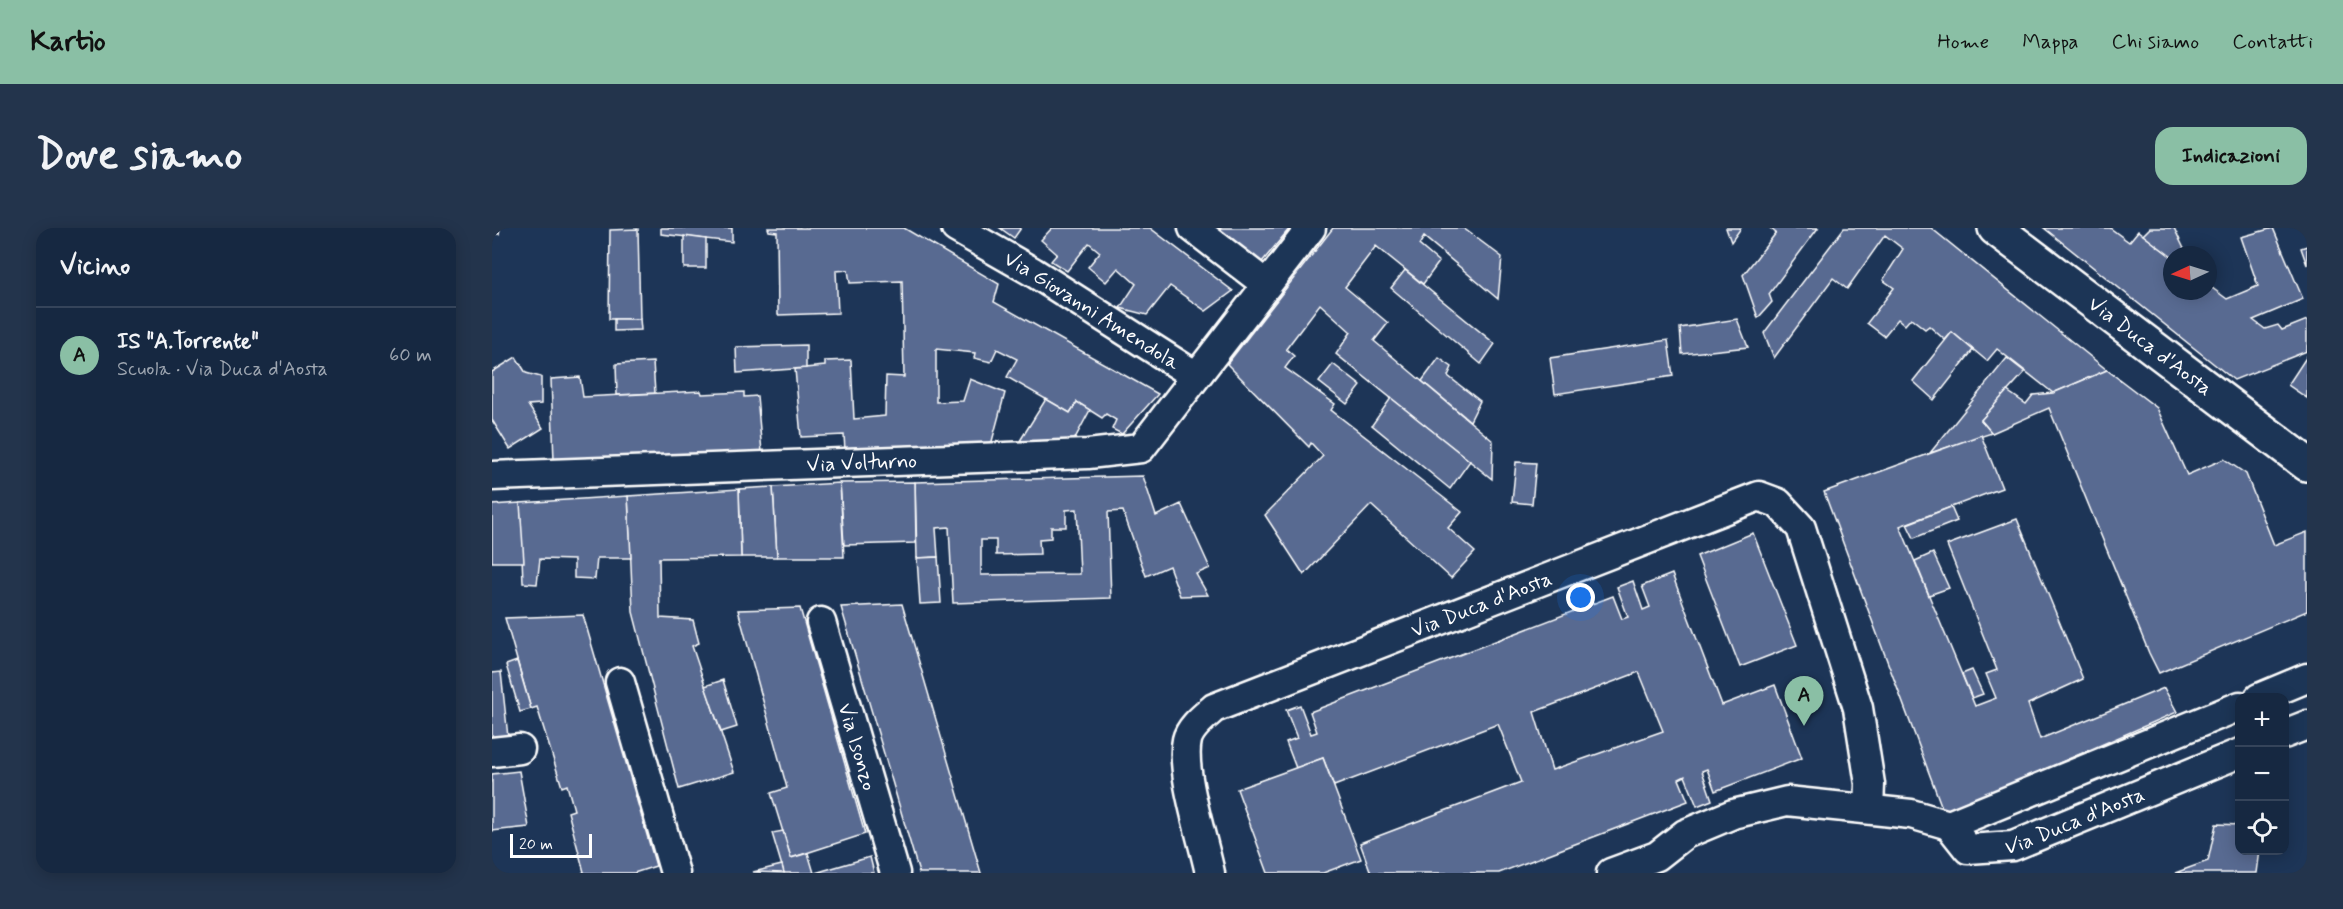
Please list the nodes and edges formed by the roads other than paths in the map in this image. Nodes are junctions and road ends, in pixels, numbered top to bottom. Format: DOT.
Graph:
graph roads {
  1 [pos="956,228"];
  2 [pos="1193,228"];
  3 [pos="1311,228"];
  4 [pos="1995,228"];
  5 [pos="1267,285"];
  6 [pos="1196,376"];
  7 [pos="2307,464"];
  8 [pos="492,476"];
  9 [pos="821,622"];
  10 [pos="2307,678"];
  11 [pos="620,682"];
  12 [pos="2271,693"];
  13 [pos="2235,708"];
  14 [pos="2307,725"];
  15 [pos="2289,732"];
  16 [pos="520,749"];
  17 [pos="492,752"];
  18 [pos="2235,755"];
  19 [pos="1869,810"];
  20 [pos="1949,825"];
  21 [pos="675,873"];
  22 [pos="895,873"];
  23 [pos="1210,873"];
  24 [pos="1611,873"];
  1 -- 6 [label="street, Via Giovanni Amendola"];
  2 -- 5 [label="street"];
  3 -- 5 [label="street"];
  4 -- 7 [label="street, Via Duca d'Aosta"];
  5 -- 6 [label="street"];
  6 -- 8 [label="street, Via Volturno"];
  9 -- 22 [label="street, Via Isonzo"];
  10 -- 12 [label="street"];
  11 -- 21 [label="street"];
  13 -- 20 [label="street, Via Duca d'Aosta"];
  14 -- 15 [label="street"];
  16 -- 17 [label="street"];
  18 -- 20 [label="street, Via Duca d'Aosta"];
  19 -- 20 [label="street"];
  19 -- 23 [label="street, Via Duca d'Aosta"];
  19 -- 24 [label="street"];
}
